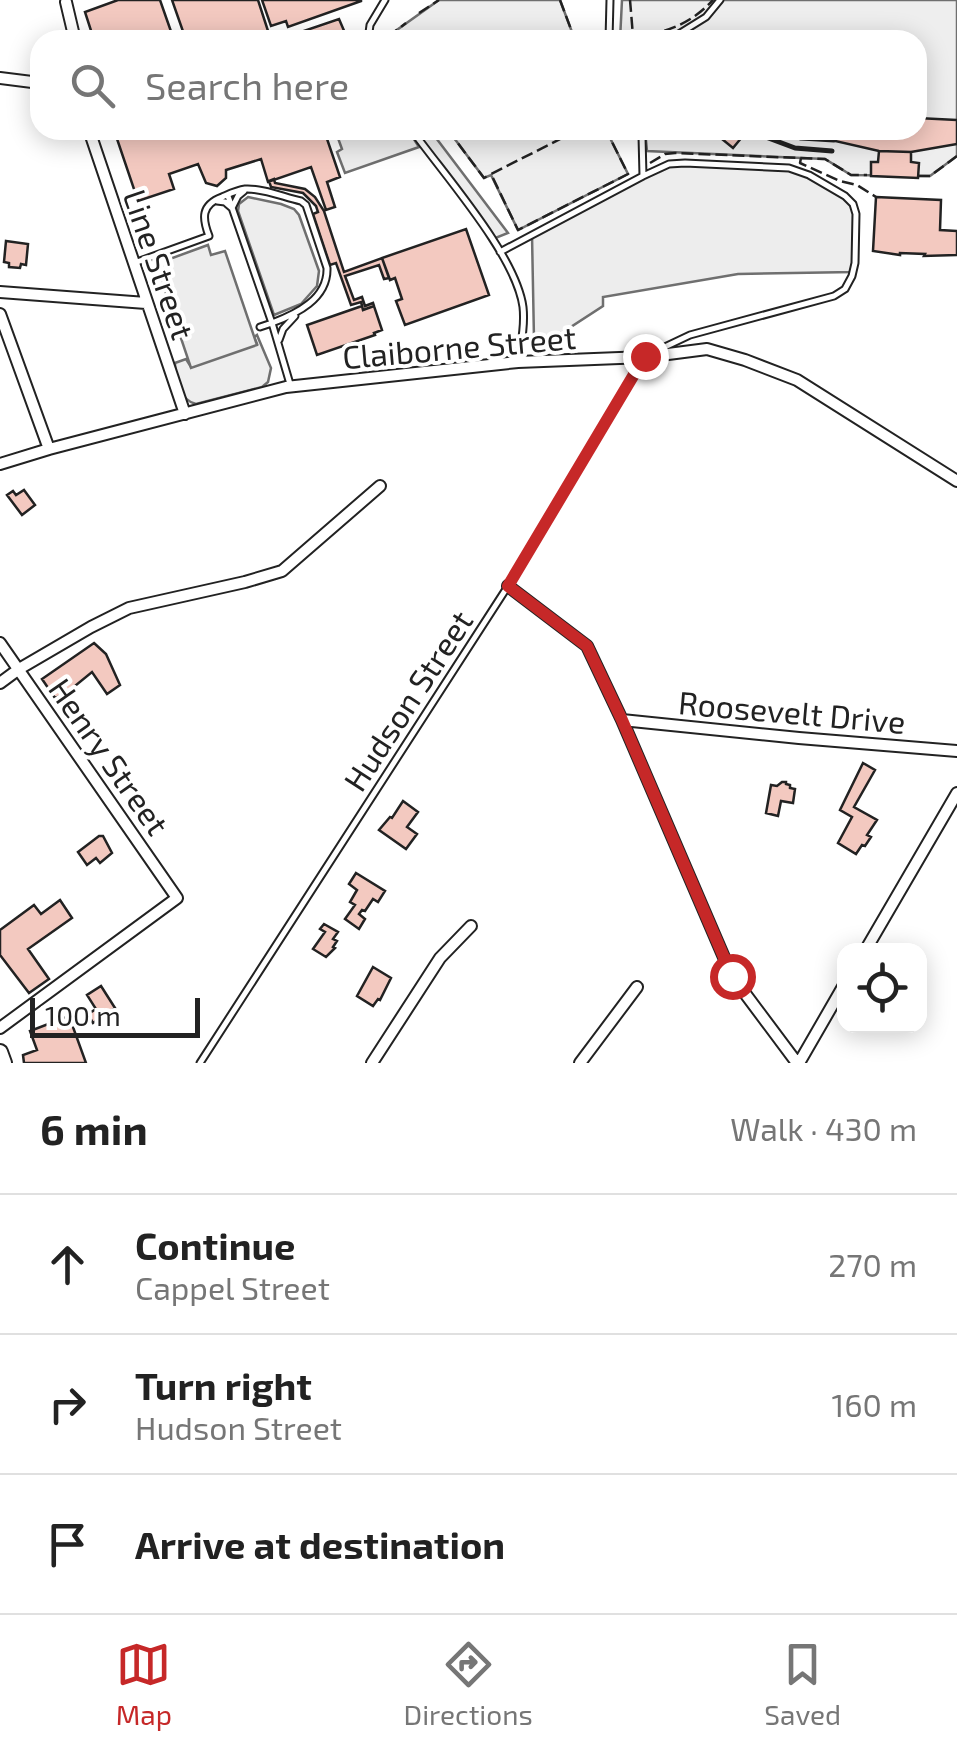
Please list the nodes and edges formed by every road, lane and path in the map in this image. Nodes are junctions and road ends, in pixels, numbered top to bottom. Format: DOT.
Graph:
graph roads {
  1 [pos="384,0"];
  2 [pos="610,0"];
  3 [pos="720,0"];
  4 [pos="66,2"];
  5 [pos="73,30"];
  6 [pos="369,30"];
  7 [pos="609,30"];
  8 [pos="685,30"];
  9 [pos="0,78"];
  10 [pos="30,82"];
  11 [pos="92,140"];
  12 [pos="419,140"];
  13 [pos="642,140"];
  14 [pos="644,176"];
  15 [pos="246,189"];
  16 [pos="227,195"];
  17 [pos="212,202"];
  18 [pos="232,208"];
  19 [pos="500,252"];
  20 [pos="133,264"];
  21 [pos="0,292"];
  22 [pos="146,304"];
  23 [pos="301,312"];
  24 [pos="0,314"];
  25 [pos="272,323"];
  26 [pos="260,326"];
  27 [pos="278,344"];
  28 [pos="645,356"];
  29 [pos="518,362"];
  30 [pos="291,387"];
  31 [pos="185,414"];
  32 [pos="49,449"];
  33 [pos="0,464"];
  34 [pos="957,481"];
  35 [pos="380,486"];
  36 [pos="508,586"];
  37 [pos="0,643"];
  38 [pos="19,668"];
  39 [pos="0,683"];
  40 [pos="622,720"];
  41 [pos="957,750"];
  42 [pos="957,792"];
  43 [pos="471,926"];
  44 [pos="869,943"];
  45 [pos="637,987"];
  46 [pos="837,997"];
  47 [pos="0,1028"];
  48 [pos="0,1052"];
  49 [pos="4,1063"];
  50 [pos="200,1063"];
  51 [pos="372,1063"];
  52 [pos="580,1063"];
  53 [pos="798,1063"];
  1 -- 6 [label="lane"];
  2 -- 7 [label="lane"];
  3 -- 8 [label="lane"];
  4 -- 5 [label="street"];
  9 -- 10 [label="street"];
  11 -- 20 [label="street, Line Street"];
  12 -- 19 [label="lane"];
  13 -- 14 [label="lane"];
  14 -- 19 [label="lane"];
  14 -- 28 [label="lane"];
  15 -- 16 [label="lane"];
  15 -- 18 [label="lane"];
  15 -- 23 [label="lane"];
  16 -- 17 [label="lane"];
  16 -- 18 [label="lane"];
  17 -- 18 [label="lane"];
  17 -- 20 [label="lane"];
  18 -- 25 [label="lane"];
  19 -- 29 [label="lane"];
  20 -- 22 [label="street, Line Street"];
  21 -- 22 [label="street"];
  22 -- 31 [label="street, Line Street"];
  23 -- 25 [label="lane"];
  23 -- 27 [label="lane"];
  24 -- 32 [label="street"];
  25 -- 26 [label="lane"];
  25 -- 27 [label="lane"];
  27 -- 30 [label="lane"];
  28 -- 29 [label="street, Claiborne Street"];
  28 -- 34 [label="street, Claiborne Street"];
  28 -- 36 [label="lane, Hudson Street"];
  29 -- 30 [label="street, Claiborne Street"];
  30 -- 31 [label="street, Claiborne Street"];
  31 -- 32 [label="street, Claiborne Street"];
  32 -- 33 [label="street, Claiborne Street"];
  35 -- 38 [label="street"];
  36 -- 40 [label="street"];
  36 -- 50 [label="lane, Hudson Street"];
  37 -- 38 [label="street, Henry Street"];
  38 -- 39 [label="street"];
  38 -- 47 [label="street, Henry Street"];
  40 -- 41 [label="street, Roosevelt Drive"];
  40 -- 53 [label="street"];
  42 -- 44 [label="street"];
  43 -- 51 [label="street"];
  45 -- 52 [label="street"];
  46 -- 53 [label="street"];
  48 -- 49 [label="main road"];
}
